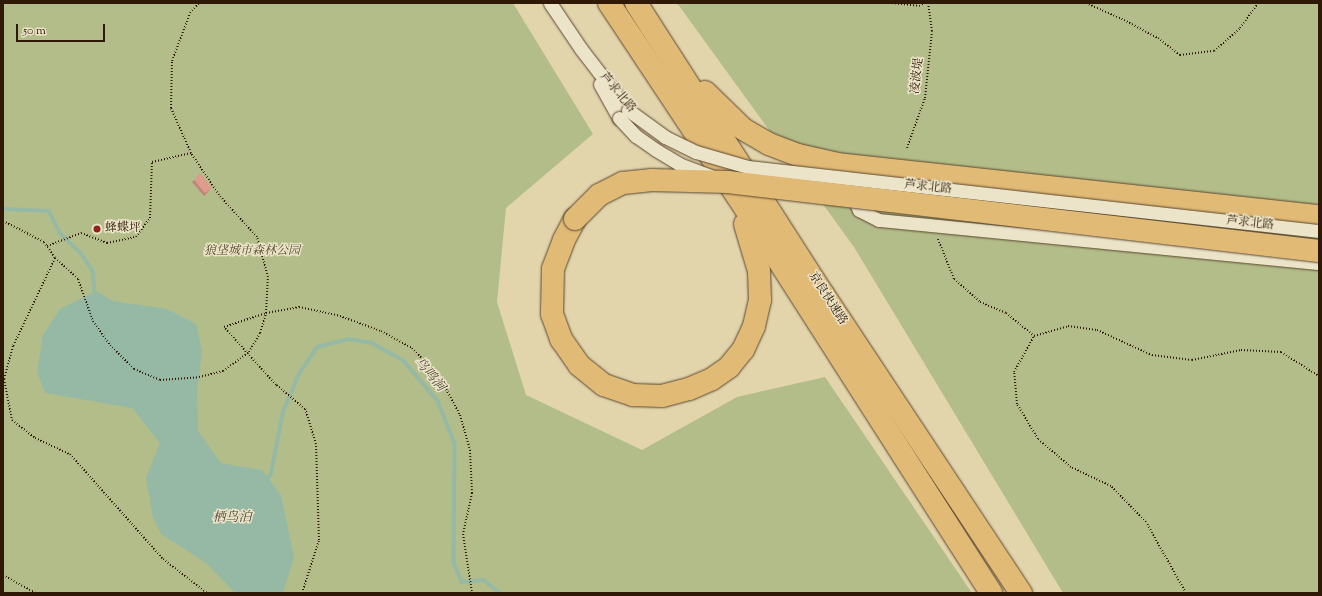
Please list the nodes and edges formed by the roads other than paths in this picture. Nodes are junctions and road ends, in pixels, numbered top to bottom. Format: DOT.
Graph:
graph roads {
  1 [pos="550,3"];
  2 [pos="609,3"];
  3 [pos="636,3"];
  4 [pos="662,43"];
  5 [pos="624,114"];
  6 [pos="891,170"];
  7 [pos="733,190"];
  8 [pos="1319,216"];
  9 [pos="1319,231"];
  10 [pos="1319,251"];
  11 [pos="1319,263"];
  12 [pos="991,593"];
  13 [pos="1021,593"];
  1 -- 5 [label="street, 芦求北路"];
  2 -- 7 [label="highway, 京良快速路"];
  3 -- 4 [label="highway, 京良快速路"];
  4 -- 6 [label="highway"];
  4 -- 13 [label="highway, 京良快速路"];
  5 -- 7 [label="street, 芦求北路, bridge"];
  5 -- 9 [label="street, 芦求北路, bridge"];
  6 -- 8 [label="highway"];
  6 -- 11 [label="street"];
  7 -- 7 [label="highway, bridge"];
  7 -- 10 [label="highway, bridge"];
  7 -- 12 [label="highway, 京良快速路"];
}
